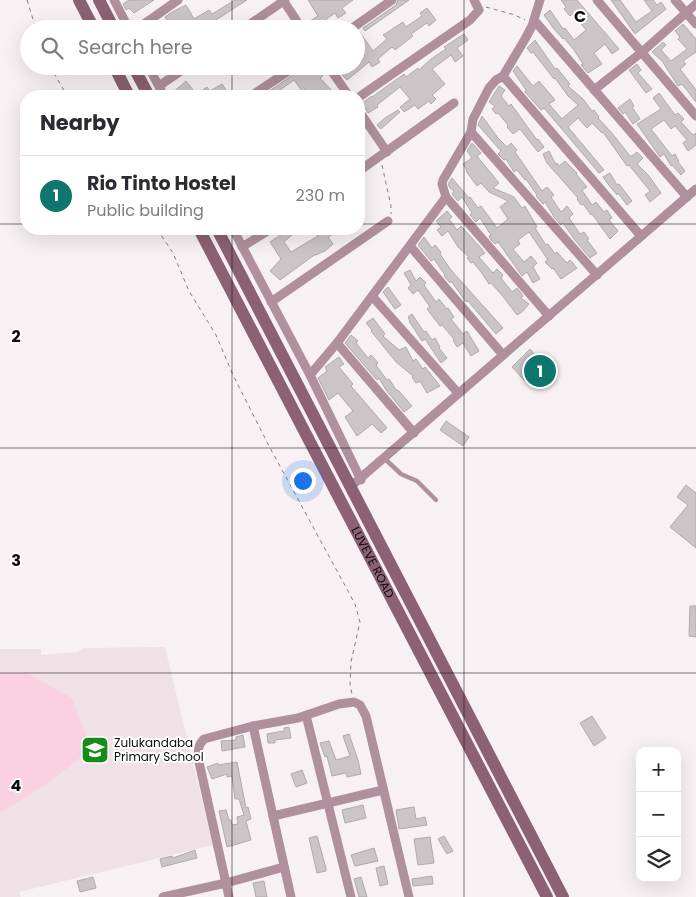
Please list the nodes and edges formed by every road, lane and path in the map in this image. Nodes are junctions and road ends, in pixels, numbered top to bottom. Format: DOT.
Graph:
graph roads {
  1 [pos="27,0"];
  2 [pos="79,0"];
  3 [pos="99,0"];
  4 [pos="114,0"];
  5 [pos="178,0"];
  6 [pos="284,0"];
  7 [pos="392,0"];
  8 [pos="540,0"];
  9 [pos="597,0"];
  10 [pos="675,0"];
  11 [pos="476,3"];
  12 [pos="696,4"];
  13 [pos="686,13"];
  14 [pos="33,20"];
  15 [pos="89,20"];
  16 [pos="109,20"];
  17 [pos="124,20"];
  18 [pos="150,20"];
  19 [pos="256,20"];
  20 [pos="296,20"];
  21 [pos="364,20"];
  22 [pos="533,23"];
  23 [pos="696,24"];
  24 [pos="642,52"];
  25 [pos="55,75"];
  26 [pos="118,75"];
  27 [pos="138,75"];
  28 [pos="153,75"];
  29 [pos="175,75"];
  30 [pos="282,75"];
  31 [pos="334,75"];
  32 [pos="503,76"];
  33 [pos="159,86"];
  34 [pos="64,90"];
  35 [pos="126,90"];
  36 [pos="146,90"];
  37 [pos="161,90"];
  38 [pos="260,90"];
  39 [pos="345,90"];
  40 [pos="594,90"];
  41 [pos="365,93"];
  42 [pos="454,103"];
  43 [pos="696,116"];
  44 [pos="365,122"];
  45 [pos="471,132"];
  46 [pos="383,154"];
  47 [pos="365,166"];
  48 [pos="696,189"];
  49 [pos="446,197"];
  50 [pos="686,197"];
  51 [pos="388,220"];
  52 [pos="160,235"];
  53 [pos="202,235"];
  54 [pos="220,235"];
  55 [pos="236,235"];
  56 [pos="261,235"];
  57 [pos="641,236"];
  58 [pos="410,246"];
  59 [pos="242,247"];
  60 [pos="596,275"];
  61 [pos="372,296"];
  62 [pos="271,302"];
  63 [pos="549,316"];
  64 [pos="337,343"];
  65 [pos="503,355"];
  66 [pos="310,375"];
  67 [pos="458,393"];
  68 [pos="414,433"];
  69 [pos="385,459"];
  70 [pos="361,480"];
  71 [pos="350,488"];
  72 [pos="436,500"];
  73 [pos="354,702"];
  74 [pos="306,715"];
  75 [pos="253,726"];
  76 [pos="383,790"];
  77 [pos="328,802"];
  78 [pos="273,816"];
  79 [pos="284,868"];
  80 [pos="226,883"];
  81 [pos="163,897"];
  82 [pos="229,897"];
  83 [pos="291,897"];
  84 [pos="351,897"];
  85 [pos="409,897"];
  86 [pos="547,897"];
  87 [pos="563,897"];
  1 -- 14 [label="path"];
  2 -- 15 [label="street"];
  3 -- 16 [label="street"];
  4 -- 17 [label="street"];
  5 -- 18 [label="street"];
  6 -- 19 [label="street"];
  6 -- 20 [label="street"];
  7 -- 21 [label="street"];
  8 -- 22 [label="street"];
  9 -- 24 [label="street"];
  10 -- 13 [label="street"];
  11 -- 22 [label="path"];
  11 -- 41 [label="street"];
  12 -- 13 [label="street"];
  13 -- 23 [label="street"];
  13 -- 24 [label="street"];
  22 -- 32 [label="street"];
  22 -- 40 [label="street"];
  24 -- 40 [label="street"];
  24 -- 43 [label="street"];
  25 -- 34 [label="path"];
  26 -- 35 [label="street"];
  27 -- 36 [label="street"];
  28 -- 33 [label="street"];
  29 -- 33 [label="street"];
  30 -- 38 [label="street"];
  31 -- 39 [label="street"];
  32 -- 45 [label="street"];
  32 -- 57 [label="street"];
  33 -- 37 [label="street"];
  40 -- 50 [label="street"];
  42 -- 46 [label="street"];
  44 -- 46 [label="street"];
  45 -- 49 [label="street"];
  45 -- 60 [label="street"];
  46 -- 47 [label="street"];
  46 -- 51 [label="path"];
  48 -- 50 [label="street"];
  49 -- 58 [label="street"];
  49 -- 63 [label="street"];
  50 -- 57 [label="street"];
  51 -- 62 [label="street"];
  52 -- 73 [label="path"];
  53 -- 86 [label="street, LUVEVE ROAD"];
  54 -- 71 [label="street, LUVEVE ROAD"];
  55 -- 59 [label="street"];
  56 -- 59 [label="street"];
  57 -- 60 [label="street"];
  58 -- 61 [label="street"];
  58 -- 65 [label="street"];
  59 -- 62 [label="street"];
  60 -- 63 [label="street"];
  61 -- 64 [label="street"];
  61 -- 67 [label="street"];
  62 -- 66 [label="street"];
  63 -- 65 [label="street"];
  64 -- 66 [label="street"];
  64 -- 68 [label="street"];
  65 -- 67 [label="street"];
  66 -- 70 [label="street"];
  67 -- 68 [label="street"];
  68 -- 69 [label="street"];
  69 -- 70 [label="street"];
  69 -- 72 [label="lane"];
  70 -- 71 [label="street"];
  71 -- 87 [label="street, LUVEVE ROAD"];
  73 -- 74 [label="street"];
  73 -- 76 [label="street"];
  74 -- 75 [label="street"];
  74 -- 77 [label="street"];
  75 -- 78 [label="street"];
  75 -- 80 [label="street"];
  76 -- 77 [label="street"];
  76 -- 85 [label="street"];
  77 -- 78 [label="street"];
  77 -- 84 [label="street"];
  78 -- 79 [label="street"];
  79 -- 80 [label="street"];
  79 -- 83 [label="street"];
  80 -- 81 [label="street"];
  80 -- 82 [label="street"];
}
